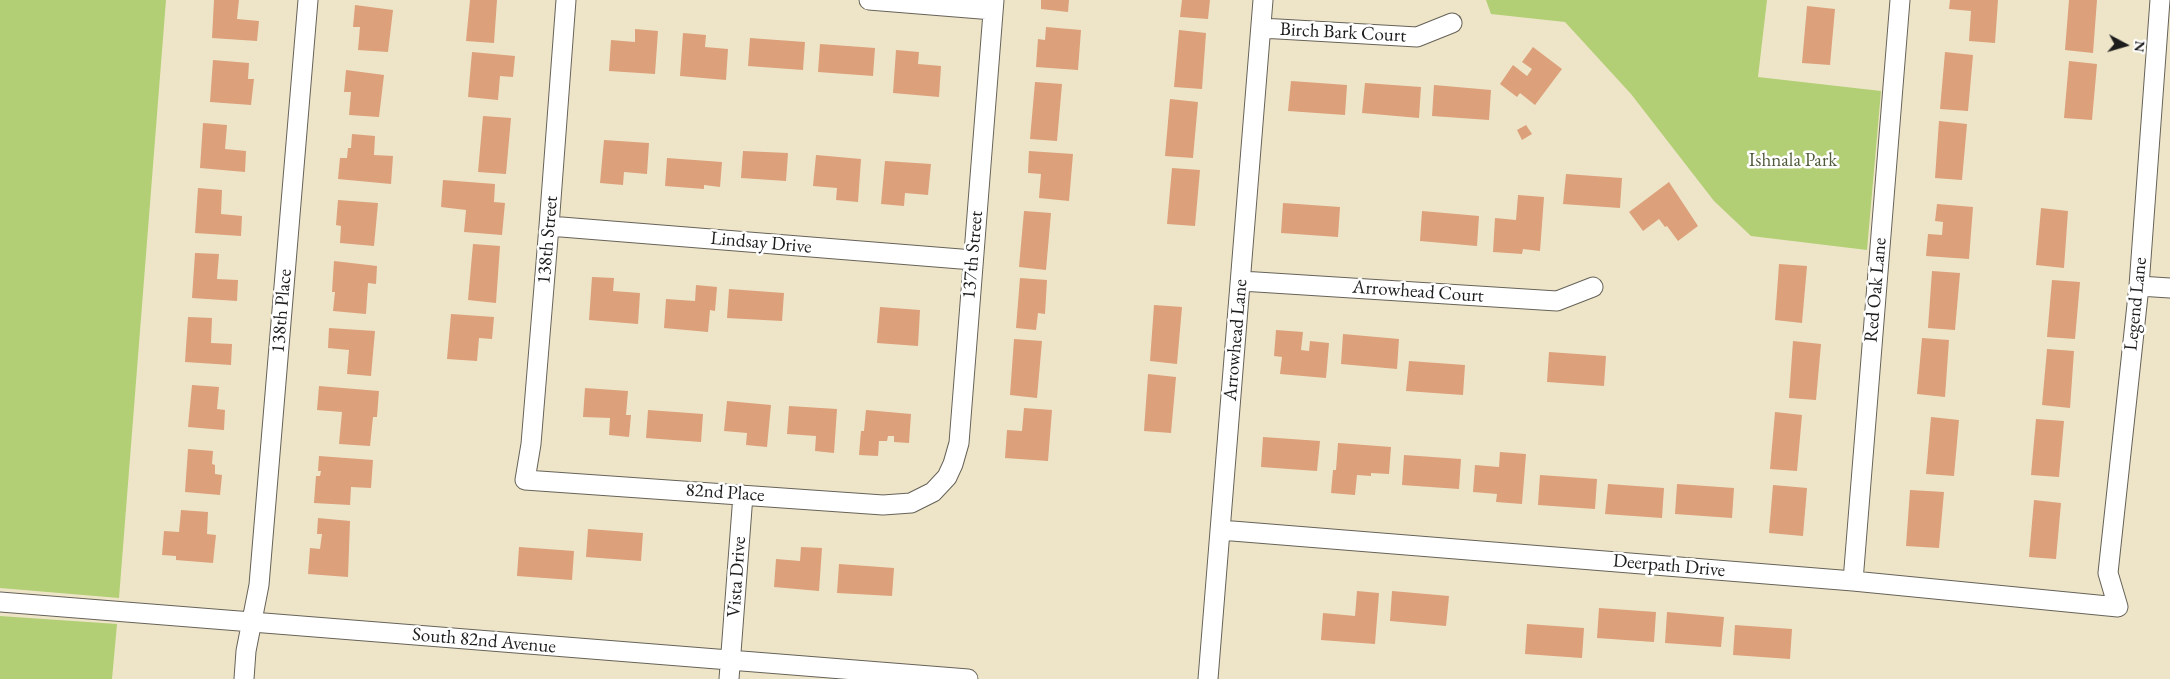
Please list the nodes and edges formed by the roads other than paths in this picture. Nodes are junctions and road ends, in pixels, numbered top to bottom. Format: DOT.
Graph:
graph roads {
  1 [pos="308,0"];
  2 [pos="566,0"];
  3 [pos="869,0"];
  4 [pos="1263,0"];
  5 [pos="1900,0"];
  6 [pos="2160,0"];
  7 [pos="994,5"];
  8 [pos="1452,23"];
  9 [pos="1261,28"];
  10 [pos="549,226"];
  11 [pos="973,260"];
  12 [pos="1242,281"];
  13 [pos="2139,286"];
  14 [pos="1592,287"];
  15 [pos="2170,288"];
  16 [pos="525,480"];
  17 [pos="743,495"];
  18 [pos="924,499"];
  19 [pos="1220,530"];
  20 [pos="1853,580"];
  21 [pos="0,602"];
  22 [pos="2118,607"];
  23 [pos="253,621"];
  24 [pos="730,660"];
  25 [pos="244,679"];
  26 [pos="729,679"];
  27 [pos="968,679"];
  28 [pos="1208,679"];
  1 -- 23 [label="street, 138th Place"];
  2 -- 10 [label="street, 138th Street"];
  3 -- 7 [label="street"];
  4 -- 9 [label="street, Arrowhead Lane"];
  5 -- 20 [label="street, Red Oak Lane"];
  6 -- 13 [label="street, Legend Lane"];
  7 -- 11 [label="street, 137th Street"];
  8 -- 9 [label="street, Birch Bark Court"];
  9 -- 12 [label="street, Arrowhead Lane"];
  10 -- 11 [label="street, Lindsay Drive"];
  10 -- 16 [label="street, 138th Street"];
  11 -- 18 [label="street, 137th Street"];
  12 -- 14 [label="street, Arrowhead Court"];
  12 -- 19 [label="street, Arrowhead Lane"];
  13 -- 15 [label="street"];
  13 -- 22 [label="street, Legend Lane"];
  16 -- 17 [label="street, 82nd Place"];
  17 -- 18 [label="street, 82nd Place"];
  17 -- 24 [label="street, Vista Drive"];
  19 -- 20 [label="street, Deerpath Drive"];
  19 -- 28 [label="street, Arrowhead Lane"];
  20 -- 22 [label="street, Deerpath Drive"];
  21 -- 23 [label="street, South 82nd Avenue"];
  23 -- 24 [label="street, South 82nd Avenue"];
  23 -- 25 [label="street, 138th Place"];
  24 -- 26 [label="street, Vista Drive"];
  24 -- 27 [label="street, South 82nd Avenue"];
}
